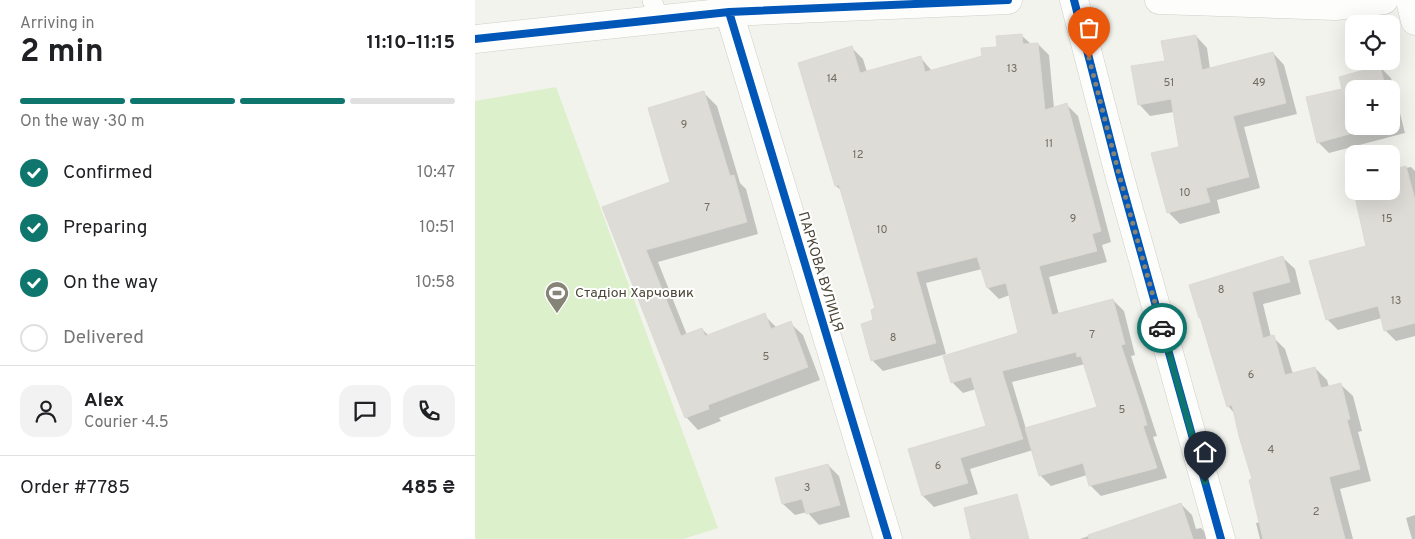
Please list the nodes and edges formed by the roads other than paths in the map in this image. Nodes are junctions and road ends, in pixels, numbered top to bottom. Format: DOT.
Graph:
graph roads {
  1 [pos="1008,0"];
  2 [pos="1074,0"];
  3 [pos="1159,0"];
  4 [pos="1384,0"];
  5 [pos="1410,0"];
  6 [pos="655,10"];
  7 [pos="729,12"];
  8 [pos="1415,20"];
  9 [pos="475,39"];
  10 [pos="888,539"];
  11 [pos="1221,539"];
  1 -- 7 [label="street"];
  2 -- 11 [label="street"];
  3 -- 4 [label="street"];
  5 -- 8 [label="street"];
  6 -- 7 [label="street"];
  6 -- 9 [label="street"];
  7 -- 10 [label="street, ПАРКОВА ВУЛИЦЯ"];
}
